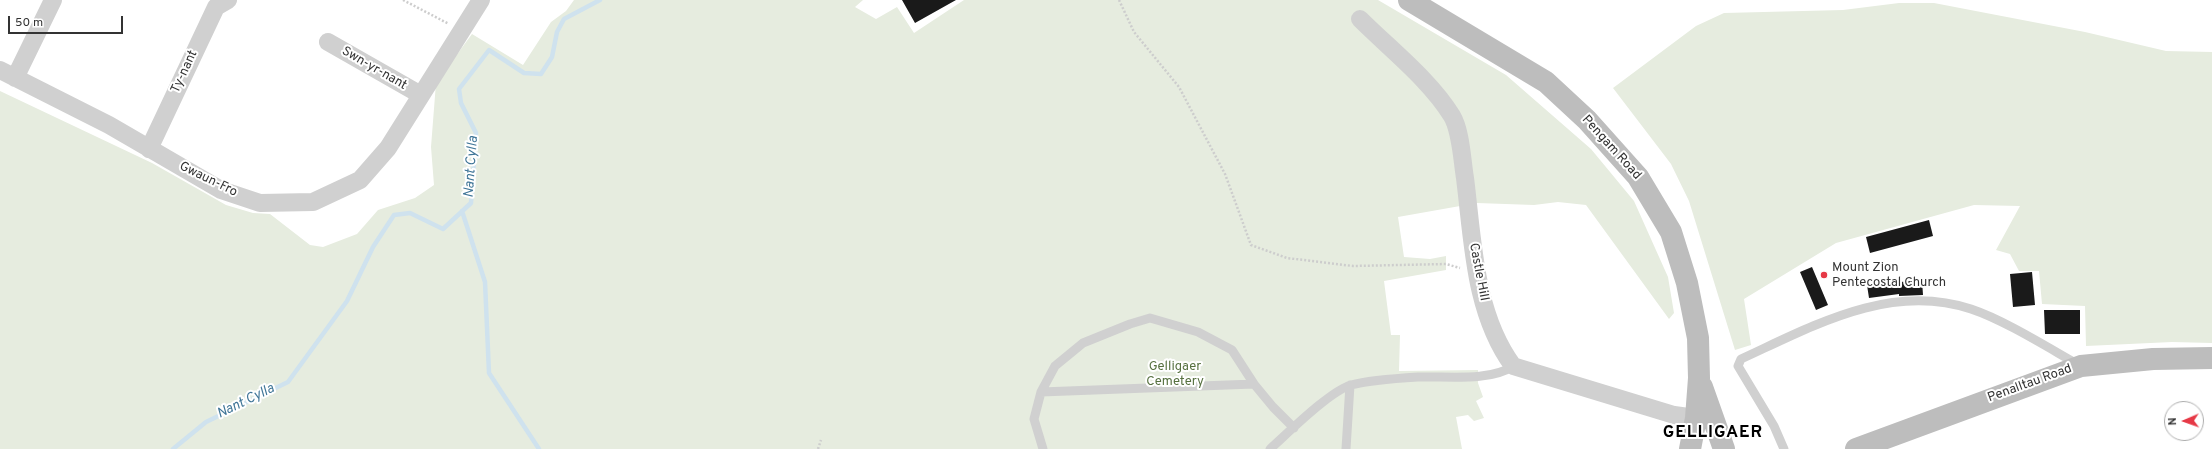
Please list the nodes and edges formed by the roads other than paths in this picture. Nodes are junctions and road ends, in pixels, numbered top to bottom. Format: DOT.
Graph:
graph roads {
  1 [pos="53,0"];
  2 [pos="228,0"];
  3 [pos="481,0"];
  4 [pos="1409,0"];
  5 [pos="1360,19"];
  6 [pos="328,42"];
  7 [pos="7,74"];
  8 [pos="421,95"];
  9 [pos="149,149"];
  10 [pos="2212,358"];
  11 [pos="1513,366"];
  12 [pos="2081,366"];
  13 [pos="1699,378"];
  14 [pos="1254,384"];
  15 [pos="1350,385"];
  16 [pos="1041,392"];
  17 [pos="1696,418"];
  18 [pos="1294,428"];
  19 [pos="1043,449"];
  20 [pos="1270,449"];
  21 [pos="1346,449"];
  22 [pos="1690,449"];
  23 [pos="1724,449"];
  24 [pos="1784,449"];
  25 [pos="1856,449"];
  1 -- 7 [label="street"];
  2 -- 9 [label="street, Ty-nant"];
  3 -- 8 [label="street, Gwaun-Fro"];
  4 -- 13 [label="main road, Pengam Road"];
  5 -- 11 [label="street, Castle Hill"];
  6 -- 8 [label="street, Swn-yr-nant"];
  7 -- 9 [label="street, Gwaun-Fro"];
  8 -- 9 [label="street, Gwaun-Fro"];
  10 -- 12 [label="main road, Penalltau Road"];
  11 -- 15 [label="lane"];
  11 -- 17 [label="street"];
  12 -- 24 [label="lane"];
  12 -- 25 [label="main road, Penalltau Road"];
  13 -- 17 [label="main road, Pengam Road"];
  13 -- 23 [label="main road"];
  14 -- 16 [label="lane"];
  14 -- 16 [label="lane"];
  14 -- 18 [label="lane"];
  15 -- 18 [label="lane"];
  15 -- 21 [label="lane"];
  16 -- 19 [label="lane"];
  17 -- 22 [label="main road, Pengam Road"];
  18 -- 20 [label="lane"];
}
